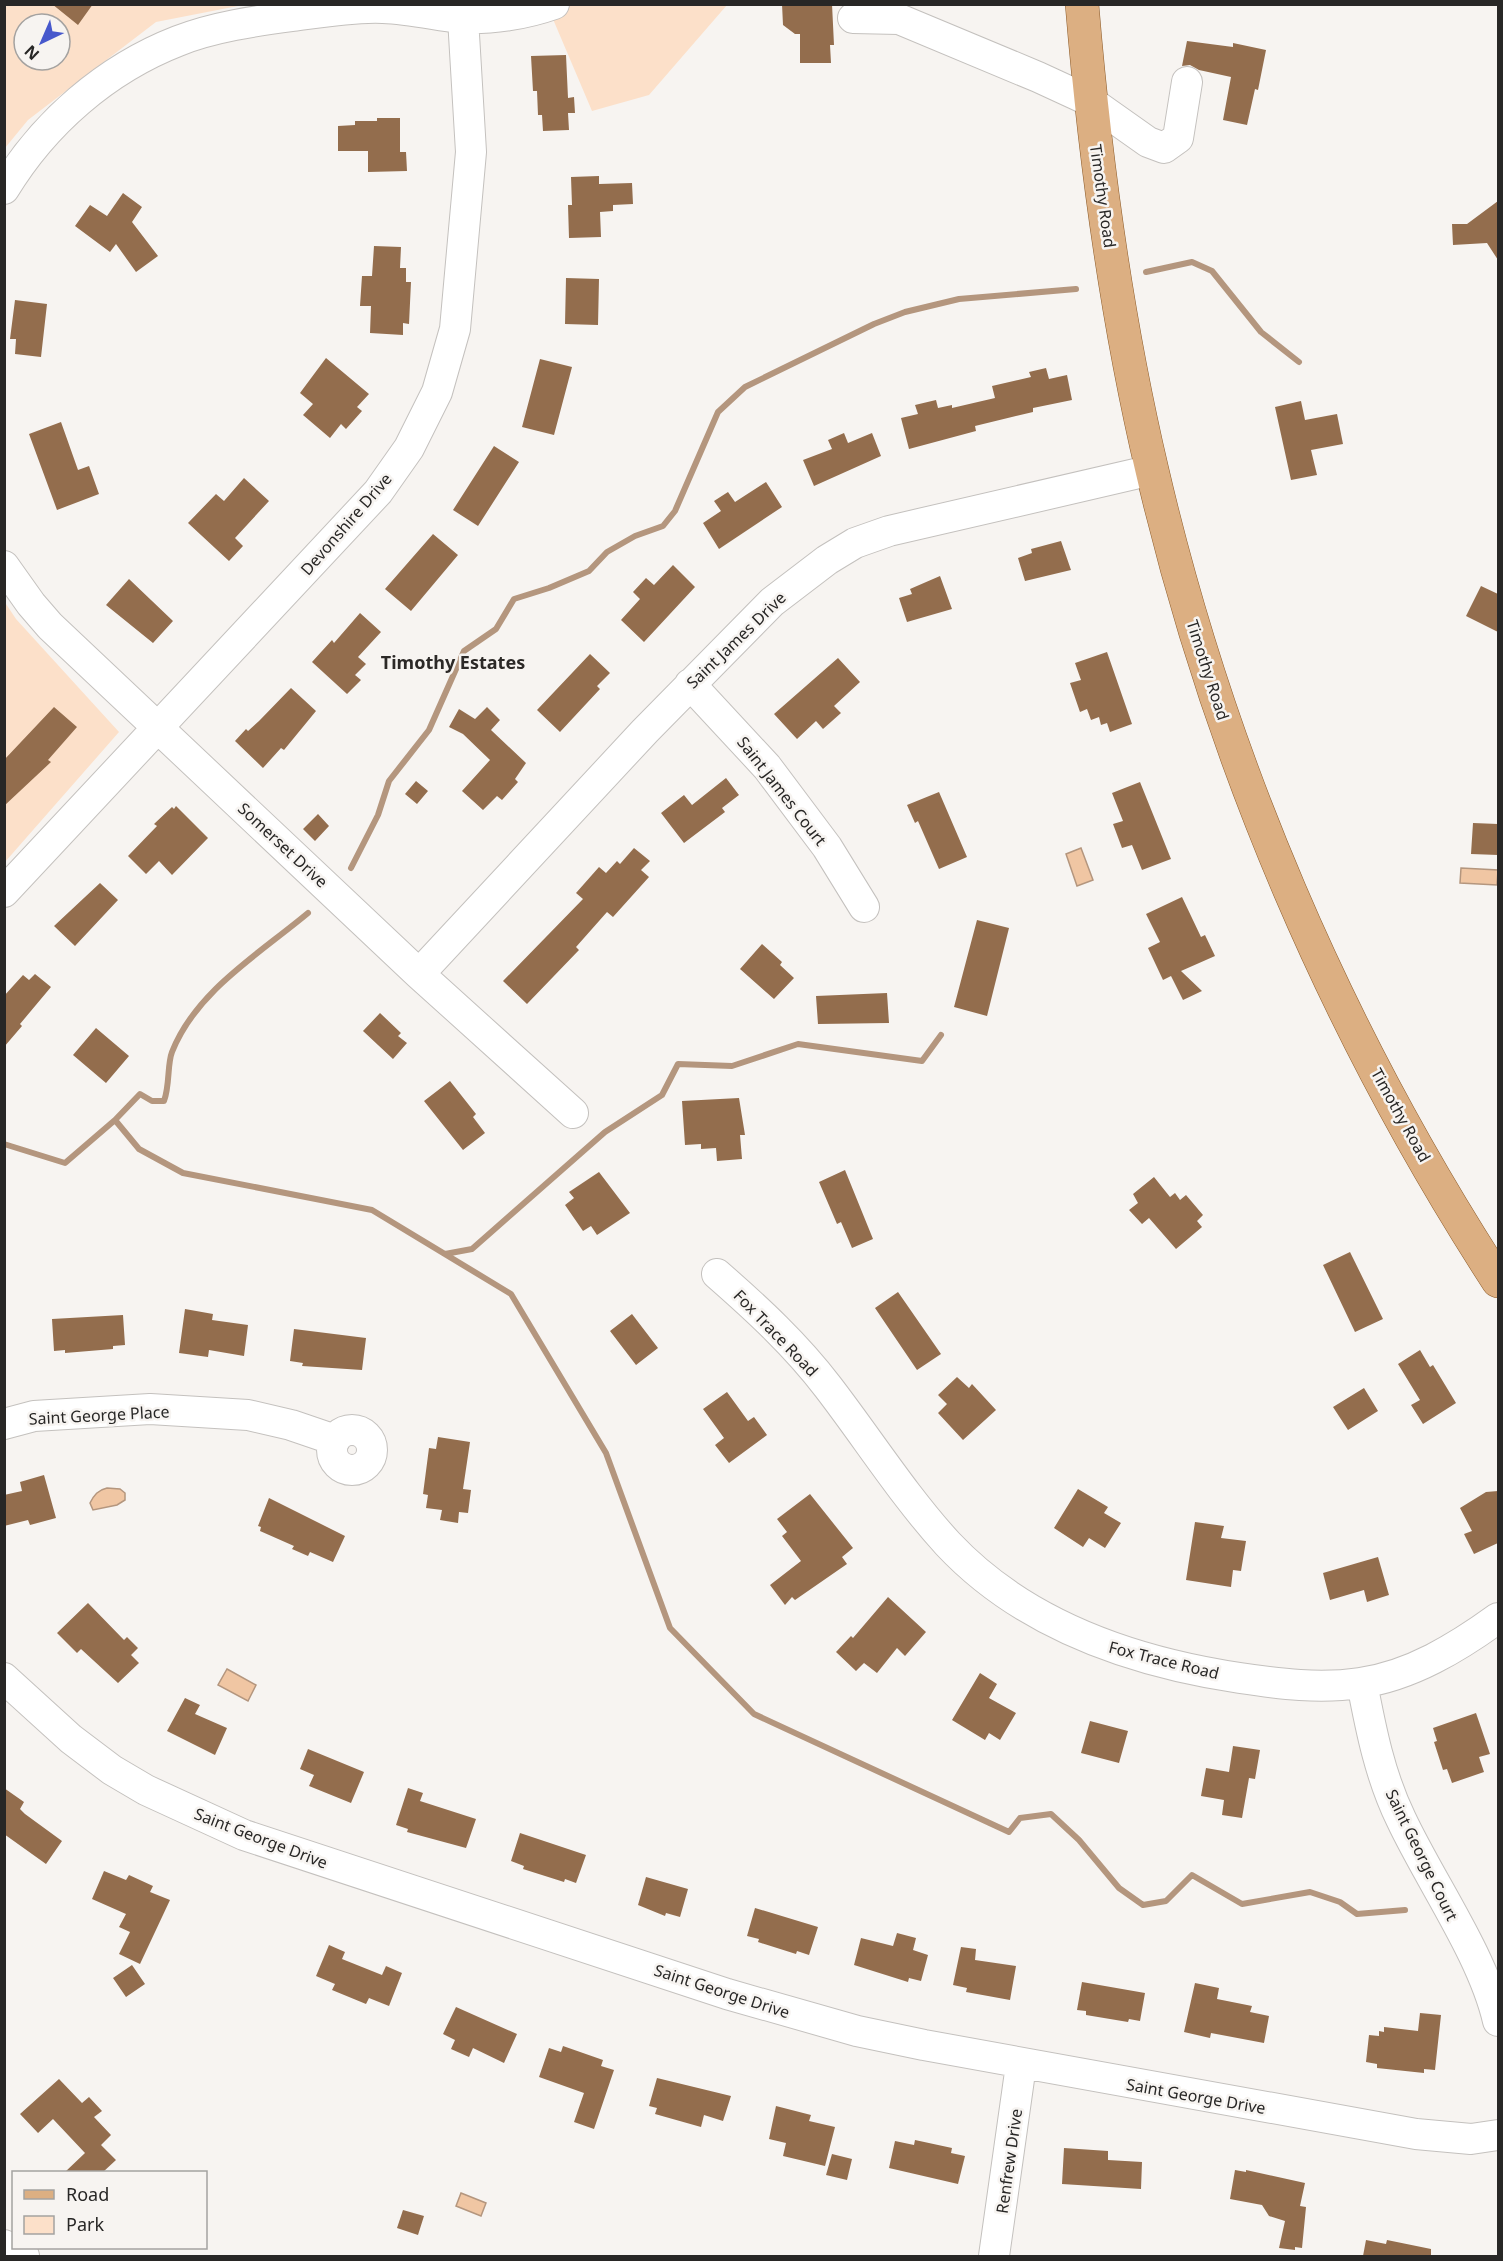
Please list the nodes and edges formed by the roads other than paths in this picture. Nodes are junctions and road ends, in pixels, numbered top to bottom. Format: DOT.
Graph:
graph roads {
  1 [pos="554,4"];
  2 [pos="1082,4"];
  3 [pos="463,18"];
  4 [pos="853,18"];
  5 [pos="1187,82"];
  6 [pos="1090,101"];
  7 [pos="4,189"];
  8 [pos="1152,470"];
  9 [pos="4,566"];
  10 [pos="690,684"];
  11 [pos="159,728"];
  12 [pos="4,892"];
  13 [pos="864,907"];
  14 [pos="419,974"];
  15 [pos="573,1113"];
  16 [pos="717,1274"];
  17 [pos="1498,1281"];
  18 [pos="4,1424"];
  19 [pos="334,1440"];
  20 [pos="1498,1618"];
  21 [pos="4,1678"];
  22 [pos="1362,1683"];
  23 [pos="1498,2021"];
  24 [pos="1021,2065"];
  25 [pos="1498,2136"];
  26 [pos="4,2245"];
  27 [pos="24,2256"];
  28 [pos="994,2256"];
  1 -- 3 [label="street"];
  2 -- 6 [label="main road, Timothy Road"];
  3 -- 7 [label="street"];
  3 -- 11 [label="street, Devonshire Drive"];
  4 -- 6 [label="street"];
  5 -- 6 [label="street"];
  6 -- 8 [label="main road, Timothy Road"];
  8 -- 10 [label="street, Saint James Drive"];
  8 -- 17 [label="main road, Timothy Road"];
  9 -- 11 [label="street, Somerset Drive"];
  10 -- 13 [label="street, Saint James Court"];
  10 -- 14 [label="street, Saint James Drive"];
  11 -- 12 [label="street, Devonshire Drive"];
  11 -- 14 [label="street, Somerset Drive"];
  14 -- 15 [label="street, Somerset Drive"];
  16 -- 22 [label="street, Fox Trace Road"];
  18 -- 19 [label="street, Saint George Place"];
  20 -- 22 [label="street, Fox Trace Road"];
  21 -- 24 [label="street, Saint George Drive"];
  22 -- 23 [label="street, Saint George Court"];
  24 -- 25 [label="street, Saint George Drive"];
  24 -- 28 [label="street, Renfrew Drive"];
  26 -- 27 [label="street"];
}
